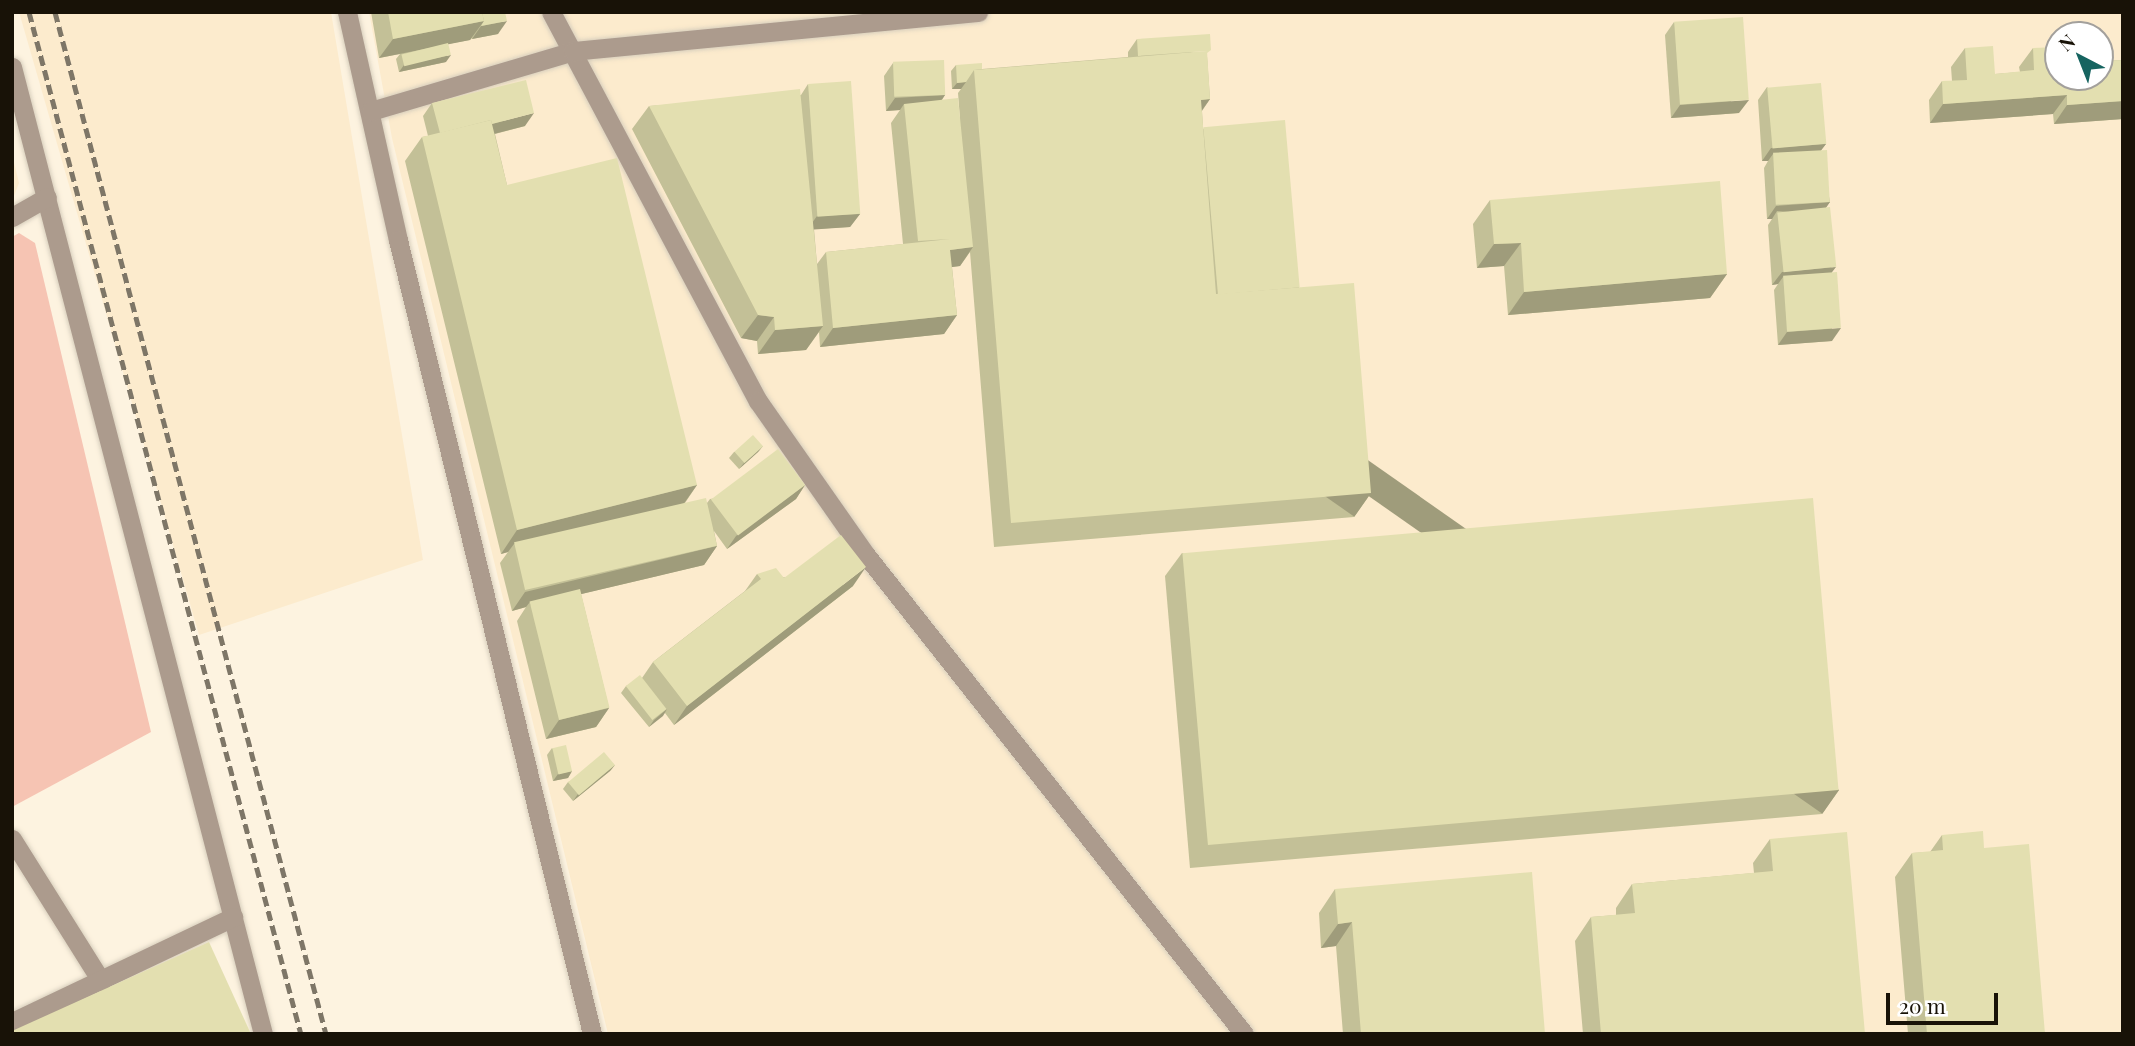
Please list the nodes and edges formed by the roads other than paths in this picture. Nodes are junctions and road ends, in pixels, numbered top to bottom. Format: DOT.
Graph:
graph roads {
  1 [pos="347,12"];
  2 [pos="551,12"];
  3 [pos="978,12"];
  4 [pos="573,51"];
  5 [pos="12,67"];
  6 [pos="371,111"];
  7 [pos="47,197"];
  8 [pos="12,217"];
  9 [pos="12,839"];
  10 [pos="233,917"];
  11 [pos="101,981"];
  12 [pos="12,1022"];
  13 [pos="263,1034"];
  14 [pos="592,1034"];
  15 [pos="1244,1034"];
  1 -- 6 [label="street"];
  2 -- 4 [label="street"];
  3 -- 4 [label="street"];
  4 -- 6 [label="street"];
  4 -- 15 [label="street"];
  5 -- 7 [label="street"];
  6 -- 14 [label="street"];
  7 -- 8 [label="street"];
  7 -- 10 [label="street"];
  9 -- 11 [label="street"];
  10 -- 11 [label="street"];
  10 -- 13 [label="street"];
  11 -- 12 [label="street"];
}
